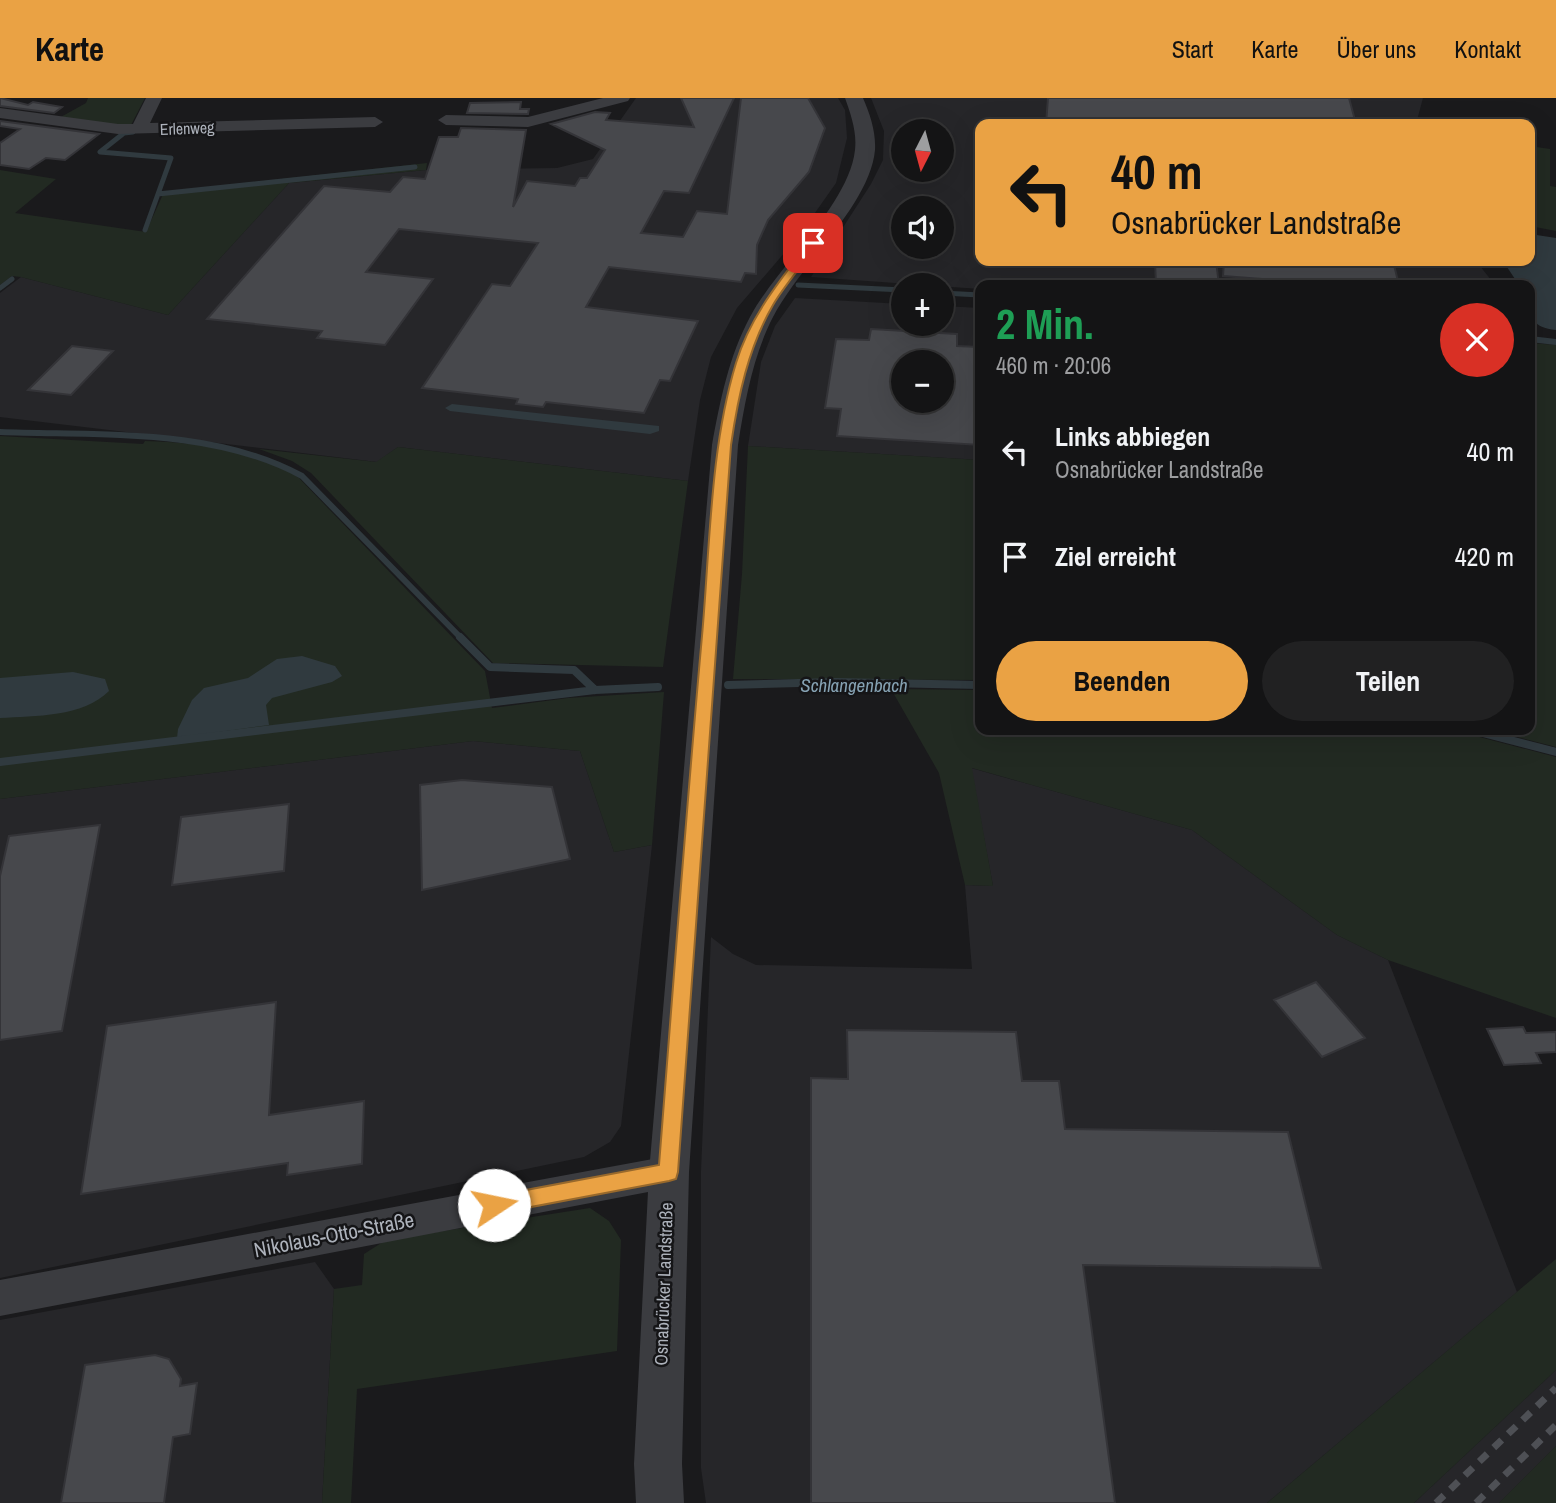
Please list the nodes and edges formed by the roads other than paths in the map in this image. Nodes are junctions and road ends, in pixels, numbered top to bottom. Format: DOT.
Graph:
graph roads {
  1 [pos="154,98"];
  2 [pos="622,98"];
  3 [pos="854,98"];
  4 [pos="0,113"];
  5 [pos="446,120"];
  6 [pos="375,122"];
  7 [pos="139,129"];
  8 [pos="669,1172"];
  9 [pos="0,1298"];
  10 [pos="660,1503"];
  1 -- 7 [label="street"];
  2 -- 5 [label="street"];
  3 -- 8 [label="street, Osnabrücker Landstraße"];
  4 -- 7 [label="street, Erlenweg"];
  6 -- 7 [label="street, Erlenweg"];
  8 -- 9 [label="street, Nikolaus-Otto-Straße"];
  8 -- 10 [label="street, Osnabrücker Landstraße"];
}
